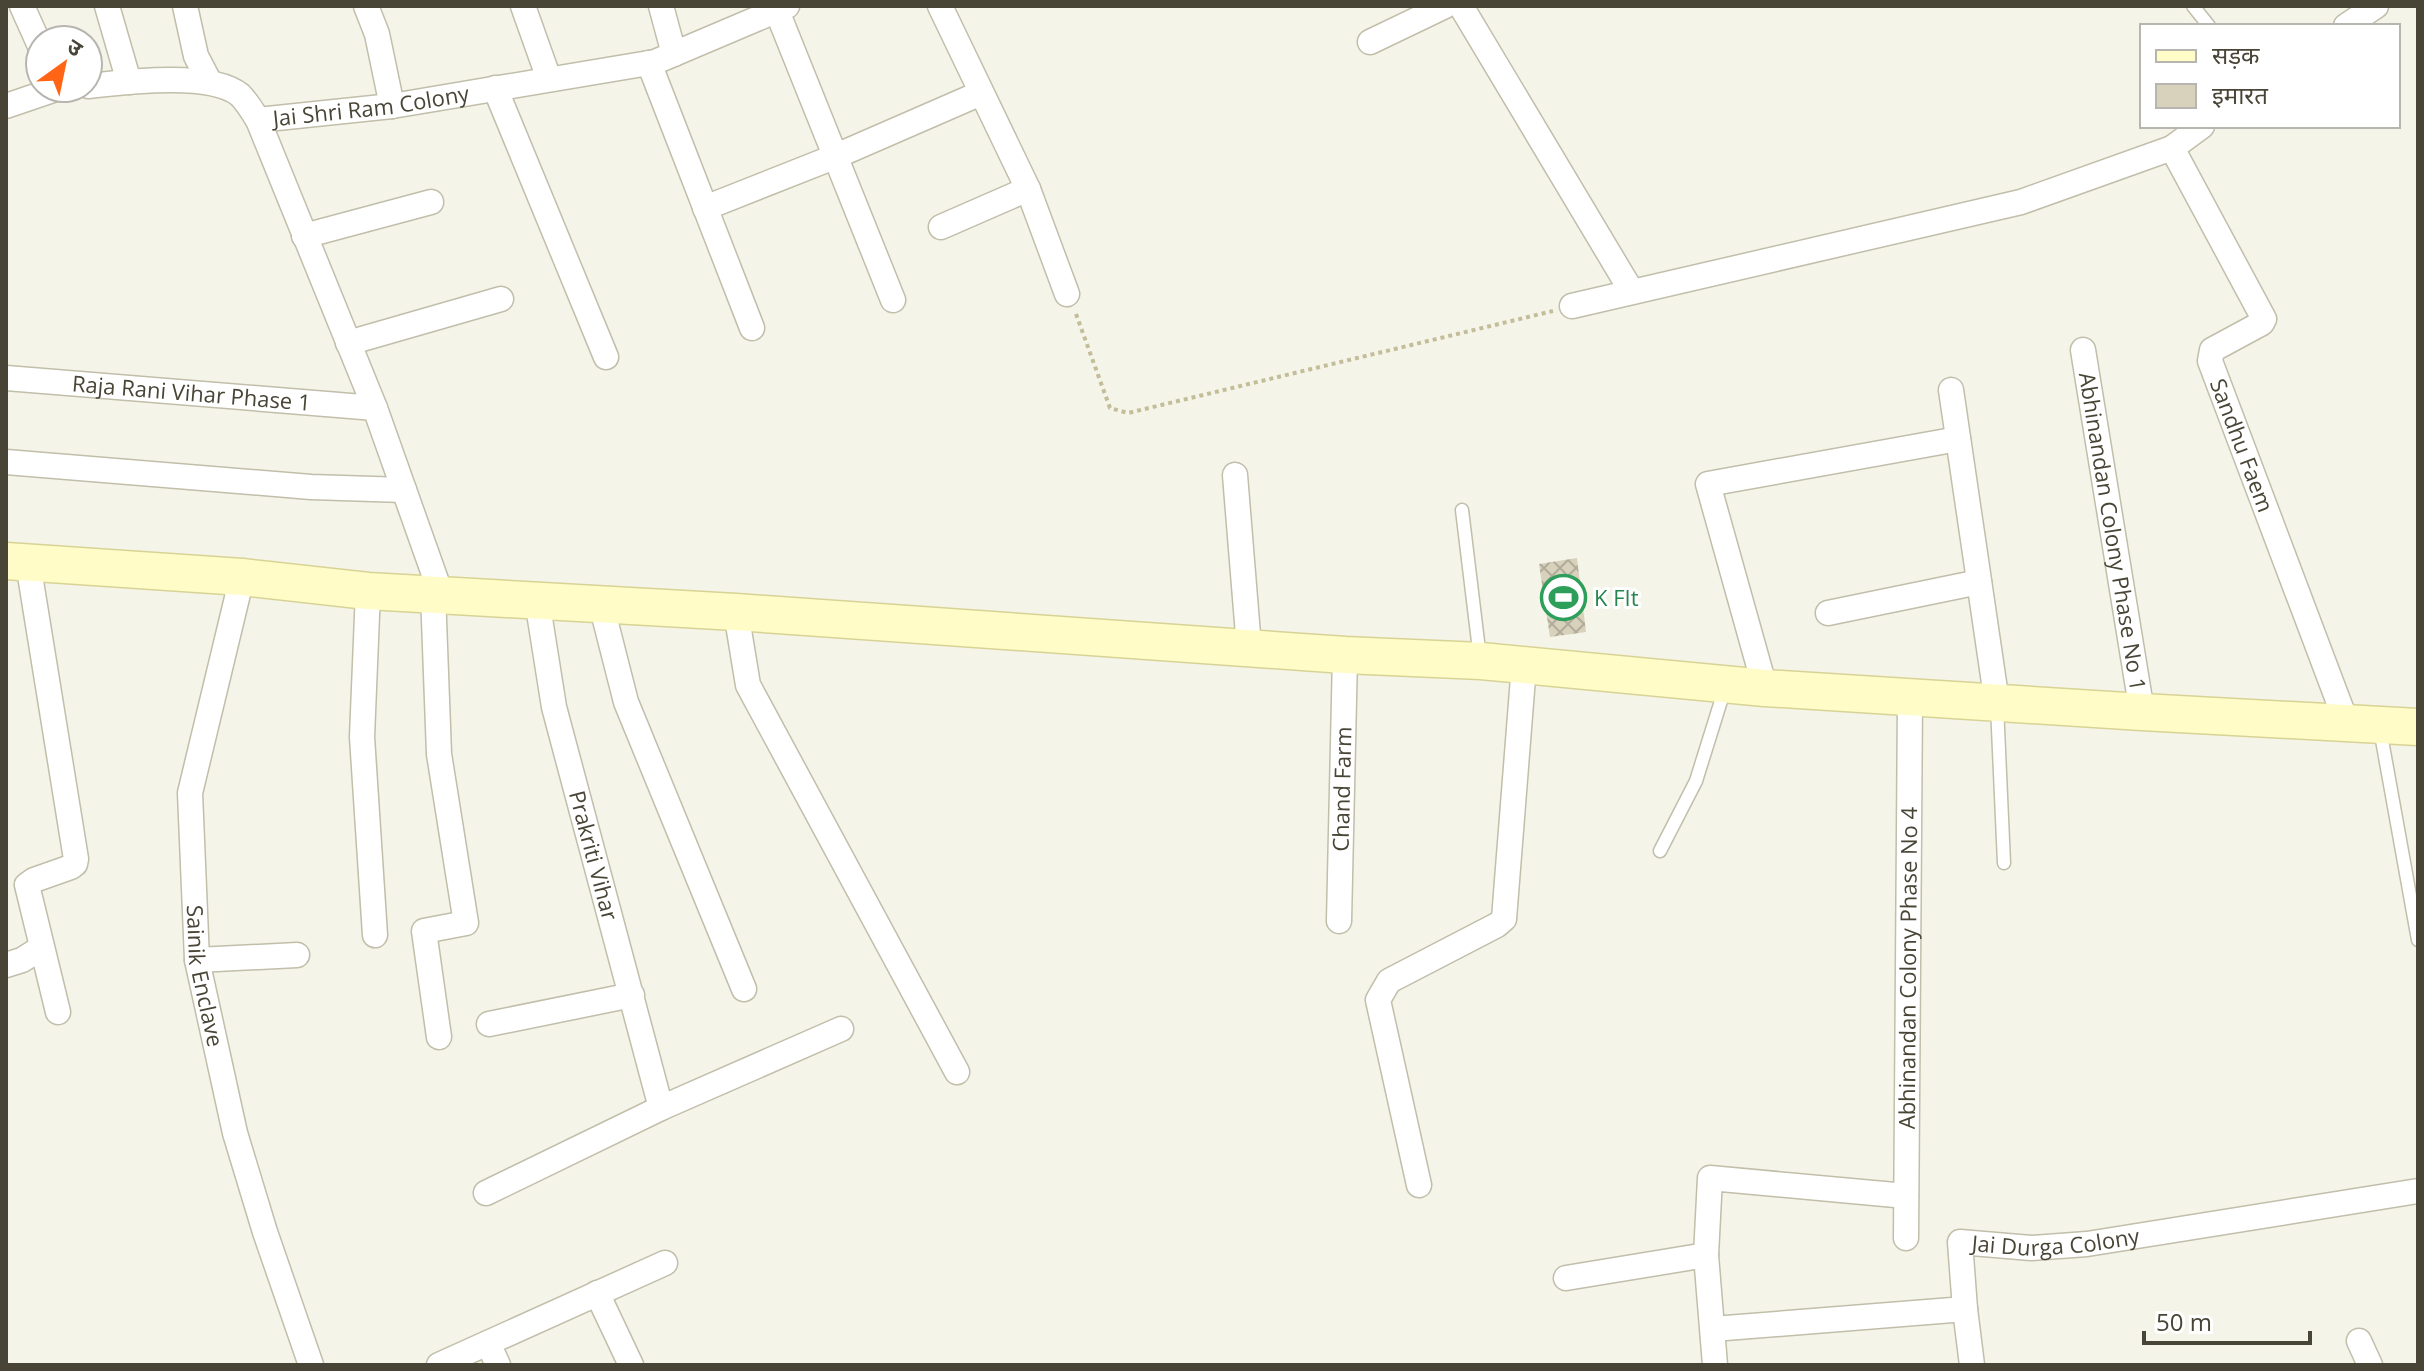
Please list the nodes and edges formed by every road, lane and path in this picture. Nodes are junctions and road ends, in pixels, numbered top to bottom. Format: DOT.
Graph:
graph roads {
  1 [pos="107,6"];
  2 [pos="185,6"];
  3 [pos="366,6"];
  4 [pos="523,6"];
  5 [pos="661,6"];
  6 [pos="940,6"];
  7 [pos="1445,6"];
  8 [pos="1461,6"];
  9 [pos="2193,6"];
  10 [pos="2376,6"];
  11 [pos="782,8"];
  12 [pos="1405,14"];
  13 [pos="2207,24"];
  14 [pos="2349,24"];
  15 [pos="1370,42"];
  16 [pos="674,54"];
  17 [pos="649,63"];
  18 [pos="549,79"];
  19 [pos="209,81"];
  20 [pos="129,82"];
  21 [pos="104,84"];
  22 [pos="495,88"];
  23 [pos="981,93"];
  24 [pos="392,106"];
  25 [pos="258,120"];
  26 [pos="2199,128"];
  27 [pos="2172,148"];
  28 [pos="834,157"];
  29 [pos="1028,189"];
  30 [pos="431,202"];
  31 [pos="705,208"];
  32 [pos="941,227"];
  33 [pos="304,236"];
  34 [pos="1632,292"];
  35 [pos="501,299"];
  36 [pos="893,300"];
  37 [pos="1071,301"];
  38 [pos="1572,306"];
  39 [pos="752,328"];
  40 [pos="348,343"];
  41 [pos="2083,350"];
  42 [pos="606,357"];
  43 [pos="6,378"];
  44 [pos="1951,390"];
  45 [pos="375,408"];
  46 [pos="1958,439"];
  47 [pos="6,462"];
  48 [pos="1235,475"];
  49 [pos="404,490"];
  50 [pos="1462,510"];
  51 [pos="17,562"];
  52 [pos="242,577"];
  53 [pos="1979,582"];
  54 [pos="368,591"];
  55 [pos="437,594"];
  56 [pos="537,600"];
  57 [pos="601,604"];
  58 [pos="736,612"];
  59 [pos="1828,613"];
  60 [pos="1249,647"];
  61 [pos="1345,655"];
  62 [pos="1481,661"];
  63 [pos="1524,665"];
  64 [pos="1726,685"];
  65 [pos="1765,688"];
  66 [pos="1910,698"];
  67 [pos="1997,703"];
  68 [pos="2142,712"];
  69 [pos="2364,725"];
  70 [pos="2418,727"];
  71 [pos="1660,851"];
  72 [pos="2004,863"];
  73 [pos="1339,921"];
  74 [pos="375,935"];
  75 [pos="2418,940"];
  76 [pos="19,954"];
  77 [pos="297,955"];
  78 [pos="197,960"];
  79 [pos="744,989"];
  80 [pos="632,995"];
  81 [pos="58,1012"];
  82 [pos="489,1024"];
  83 [pos="841,1029"];
  84 [pos="439,1037"];
  85 [pos="957,1072"];
  86 [pos="661,1108"];
  87 [pos="1419,1185"];
  88 [pos="2418,1191"];
  89 [pos="486,1193"];
  90 [pos="1906,1196"];
  91 [pos="1906,1238"];
  92 [pos="1706,1255"];
  93 [pos="665,1263"];
  94 [pos="1566,1278"];
  95 [pos="597,1293"];
  96 [pos="1965,1309"];
  97 [pos="1713,1329"];
  98 [pos="2359,1341"];
  99 [pos="493,1354"];
  100 [pos="311,1365"];
  101 [pos="439,1365"];
  102 [pos="631,1365"];
  103 [pos="1715,1365"];
  104 [pos="1972,1365"];
  105 [pos="2370,1365"];
  1 -- 20 [label="street"];
  2 -- 19 [label="street"];
  3 -- 24 [label="street"];
  4 -- 18 [label="street"];
  5 -- 16 [label="street"];
  6 -- 23 [label="street"];
  7 -- 12 [label="street"];
  8 -- 34 [label="street"];
  9 -- 13 [label="lane"];
  10 -- 14 [label="street"];
  11 -- 16 [label="street, Jai Shri Ram Colony"];
  11 -- 28 [label="street"];
  12 -- 15 [label="street"];
  16 -- 17 [label="street, Jai Shri Ram Colony"];
  17 -- 18 [label="street, Jai Shri Ram Colony"];
  17 -- 31 [label="street"];
  18 -- 22 [label="street, Jai Shri Ram Colony"];
  19 -- 20 [label="street"];
  19 -- 25 [label="street"];
  20 -- 21 [label="street"];
  22 -- 24 [label="street, Jai Shri Ram Colony"];
  22 -- 42 [label="street"];
  23 -- 28 [label="street"];
  23 -- 29 [label="street"];
  24 -- 25 [label="street, Jai Shri Ram Colony"];
  25 -- 33 [label="street, Jai Shri Ram Colony"];
  26 -- 27 [label="street"];
  27 -- 34 [label="street"];
  27 -- 69 [label="street, Sandhu Faem"];
  28 -- 31 [label="street"];
  28 -- 36 [label="street"];
  29 -- 32 [label="street"];
  29 -- 37 [label="street"];
  30 -- 33 [label="street"];
  31 -- 39 [label="street"];
  33 -- 40 [label="street, Jai Shri Ram Colony"];
  34 -- 38 [label="street"];
  35 -- 40 [label="street"];
  37 -- 38 [label="path"];
  40 -- 45 [label="street, Jai Shri Ram Colony"];
  41 -- 68 [label="street, Abhinandan Colony Phase No 1"];
  43 -- 45 [label="street, Raja Rani Vihar Phase 1"];
  44 -- 46 [label="street"];
  45 -- 49 [label="street, Jai Shri Ram Colony"];
  46 -- 53 [label="street"];
  46 -- 65 [label="street"];
  47 -- 49 [label="street"];
  48 -- 60 [label="street"];
  49 -- 55 [label="street, Jai Shri Ram Colony"];
  50 -- 62 [label="lane"];
  51 -- 52 [label="street"];
  51 -- 76 [label="street"];
  52 -- 54 [label="street"];
  52 -- 78 [label="street, Sainik Enclave"];
  53 -- 59 [label="street"];
  53 -- 67 [label="street"];
  54 -- 55 [label="street"];
  54 -- 74 [label="street"];
  55 -- 56 [label="street"];
  55 -- 84 [label="street, Jai Shri Ram Colony"];
  56 -- 57 [label="street"];
  56 -- 80 [label="street, Prakriti Vihar"];
  57 -- 58 [label="street"];
  57 -- 79 [label="street"];
  58 -- 60 [label="street"];
  58 -- 85 [label="street"];
  60 -- 61 [label="street"];
  61 -- 62 [label="street"];
  61 -- 73 [label="street, Chand Farm"];
  62 -- 63 [label="street"];
  63 -- 64 [label="street"];
  63 -- 87 [label="street"];
  64 -- 65 [label="street"];
  64 -- 71 [label="lane"];
  65 -- 66 [label="street"];
  66 -- 67 [label="street"];
  66 -- 90 [label="street, Abhinandan Colony Phase No 4"];
  67 -- 68 [label="street"];
  67 -- 72 [label="lane"];
  68 -- 69 [label="street"];
  69 -- 70 [label="street"];
  69 -- 75 [label="lane"];
  76 -- 81 [label="street"];
  77 -- 78 [label="street"];
  78 -- 100 [label="street, Sainik Enclave"];
  80 -- 82 [label="street"];
  80 -- 86 [label="street, Prakriti Vihar"];
  83 -- 86 [label="street"];
  86 -- 89 [label="street"];
  88 -- 96 [label="street, Jai Durga Colony"];
  90 -- 91 [label="street, Abhinandan Colony Phase No 4"];
  90 -- 92 [label="street"];
  92 -- 94 [label="street"];
  92 -- 97 [label="street"];
  93 -- 95 [label="street"];
  95 -- 99 [label="street"];
  95 -- 102 [label="street"];
  96 -- 97 [label="street"];
  96 -- 104 [label="street"];
  97 -- 103 [label="street"];
  98 -- 105 [label="street"];
  99 -- 101 [label="street"];
}
